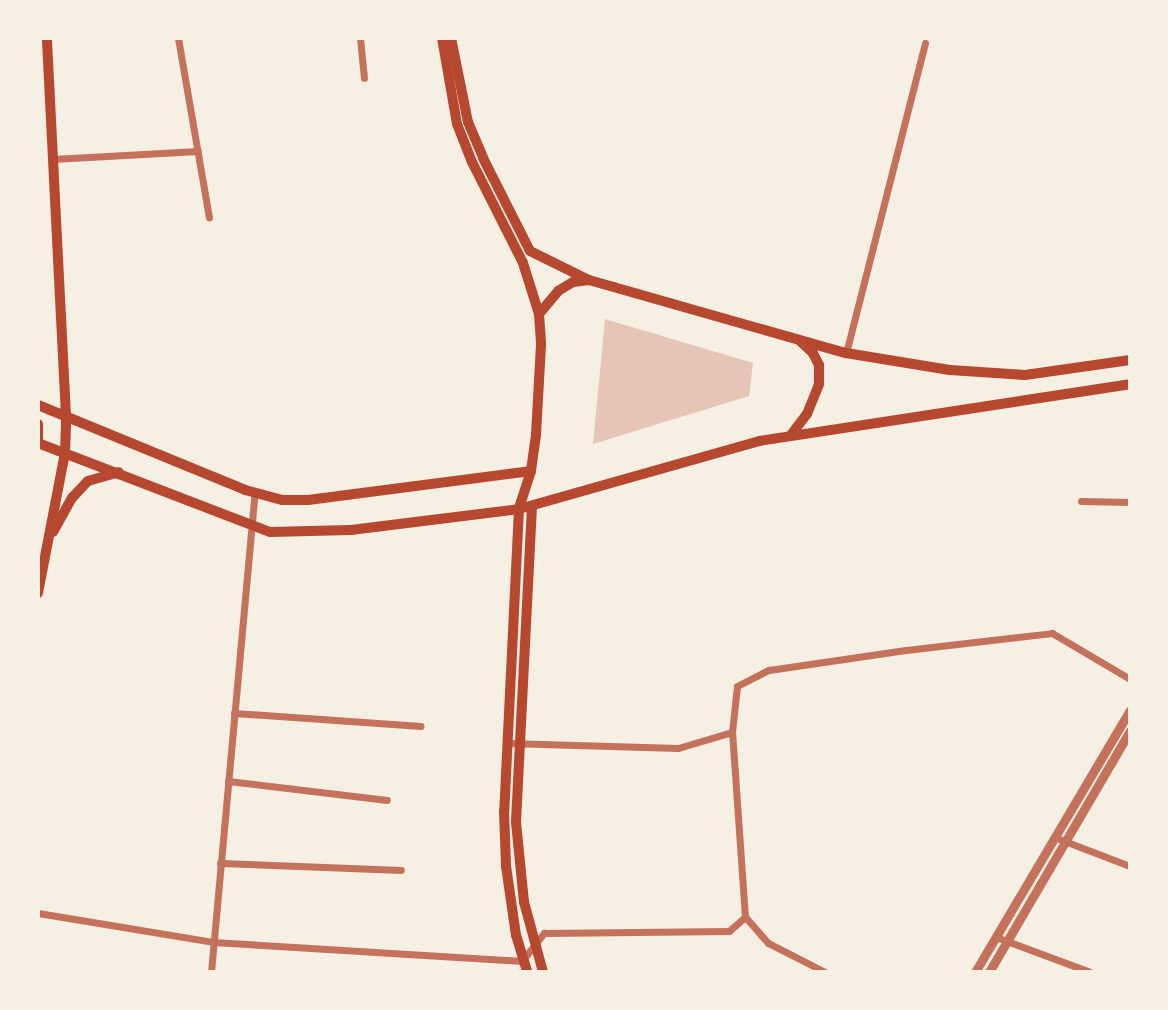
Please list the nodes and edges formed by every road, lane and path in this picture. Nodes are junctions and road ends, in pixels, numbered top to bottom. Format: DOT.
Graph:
graph roads {
  1 [pos="47,38"];
  2 [pos="178,38"];
  3 [pos="360,38"];
  4 [pos="442,38"];
  5 [pos="451,38"];
  6 [pos="925,43"];
  7 [pos="364,78"];
  8 [pos="198,151"];
  9 [pos="52,159"];
  10 [pos="209,216"];
  11 [pos="589,281"];
  12 [pos="539,314"];
  13 [pos="797,339"];
  14 [pos="846,352"];
  15 [pos="1129,360"];
  16 [pos="1129,384"];
  17 [pos="38,405"];
  18 [pos="66,416"];
  19 [pos="38,424"];
  20 [pos="791,435"];
  21 [pos="38,442"];
  22 [pos="65,453"];
  23 [pos="531,471"];
  24 [pos="119,472"];
  25 [pos="255,492"];
  26 [pos="1081,501"];
  27 [pos="1129,502"];
  28 [pos="532,506"];
  29 [pos="519,509"];
  30 [pos="251,525"];
  31 [pos="49,540"];
  32 [pos="38,593"];
  33 [pos="1129,679"];
  34 [pos="1129,710"];
  35 [pos="234,713"];
  36 [pos="421,726"];
  37 [pos="1129,731"];
  38 [pos="732,732"];
  39 [pos="507,743"];
  40 [pos="519,743"];
  41 [pos="228,781"];
  42 [pos="387,800"];
  43 [pos="1059,839"];
  44 [pos="220,863"];
  45 [pos="1129,866"];
  46 [pos="401,870"];
  47 [pos="38,913"];
  48 [pos="745,916"];
  49 [pos="996,937"];
  50 [pos="1007,940"];
  51 [pos="213,942"];
  52 [pos="534,947"];
  53 [pos="525,966"];
  54 [pos="211,971"];
  55 [pos="543,971"];
  56 [pos="824,971"];
  57 [pos="975,971"];
  58 [pos="989,971"];
  59 [pos="1090,971"];
  1 -- 9 [label="main road"];
  2 -- 8 [label="street"];
  3 -- 7 [label="street"];
  4 -- 12 [label="main road"];
  5 -- 11 [label="main road"];
  6 -- 14 [label="street"];
  8 -- 9 [label="street"];
  8 -- 10 [label="street"];
  9 -- 18 [label="main road"];
  11 -- 12 [label="main road"];
  11 -- 13 [label="main road"];
  12 -- 23 [label="main road"];
  13 -- 14 [label="main road"];
  13 -- 20 [label="main road"];
  14 -- 15 [label="main road"];
  16 -- 20 [label="main road"];
  17 -- 18 [label="main road"];
  18 -- 22 [label="main road"];
  18 -- 25 [label="main road"];
  19 -- 21 [label="main road"];
  20 -- 28 [label="main road"];
  21 -- 22 [label="main road"];
  22 -- 24 [label="main road"];
  22 -- 31 [label="main road"];
  23 -- 25 [label="main road"];
  23 -- 29 [label="main road"];
  24 -- 30 [label="main road"];
  24 -- 31 [label="main road"];
  25 -- 30 [label="street"];
  26 -- 27 [label="street"];
  28 -- 29 [label="main road"];
  28 -- 40 [label="main road"];
  29 -- 30 [label="main road"];
  29 -- 39 [label="main road"];
  30 -- 35 [label="street"];
  31 -- 32 [label="main road"];
  33 -- 38 [label="street"];
  34 -- 43 [label="street"];
  35 -- 36 [label="street"];
  35 -- 41 [label="street"];
  37 -- 43 [label="street"];
  38 -- 40 [label="street"];
  38 -- 48 [label="street"];
  39 -- 40 [label="street"];
  39 -- 53 [label="main road"];
  40 -- 52 [label="main road"];
  41 -- 42 [label="street"];
  41 -- 44 [label="street"];
  43 -- 45 [label="street"];
  43 -- 49 [label="street"];
  43 -- 50 [label="street"];
  44 -- 46 [label="street"];
  44 -- 51 [label="street"];
  47 -- 51 [label="street"];
  48 -- 52 [label="street"];
  48 -- 56 [label="street"];
  49 -- 50 [label="street"];
  49 -- 57 [label="street"];
  50 -- 58 [label="street"];
  50 -- 59 [label="street"];
  51 -- 53 [label="street"];
  51 -- 54 [label="street"];
  52 -- 53 [label="street"];
  52 -- 55 [label="main road"];
}
